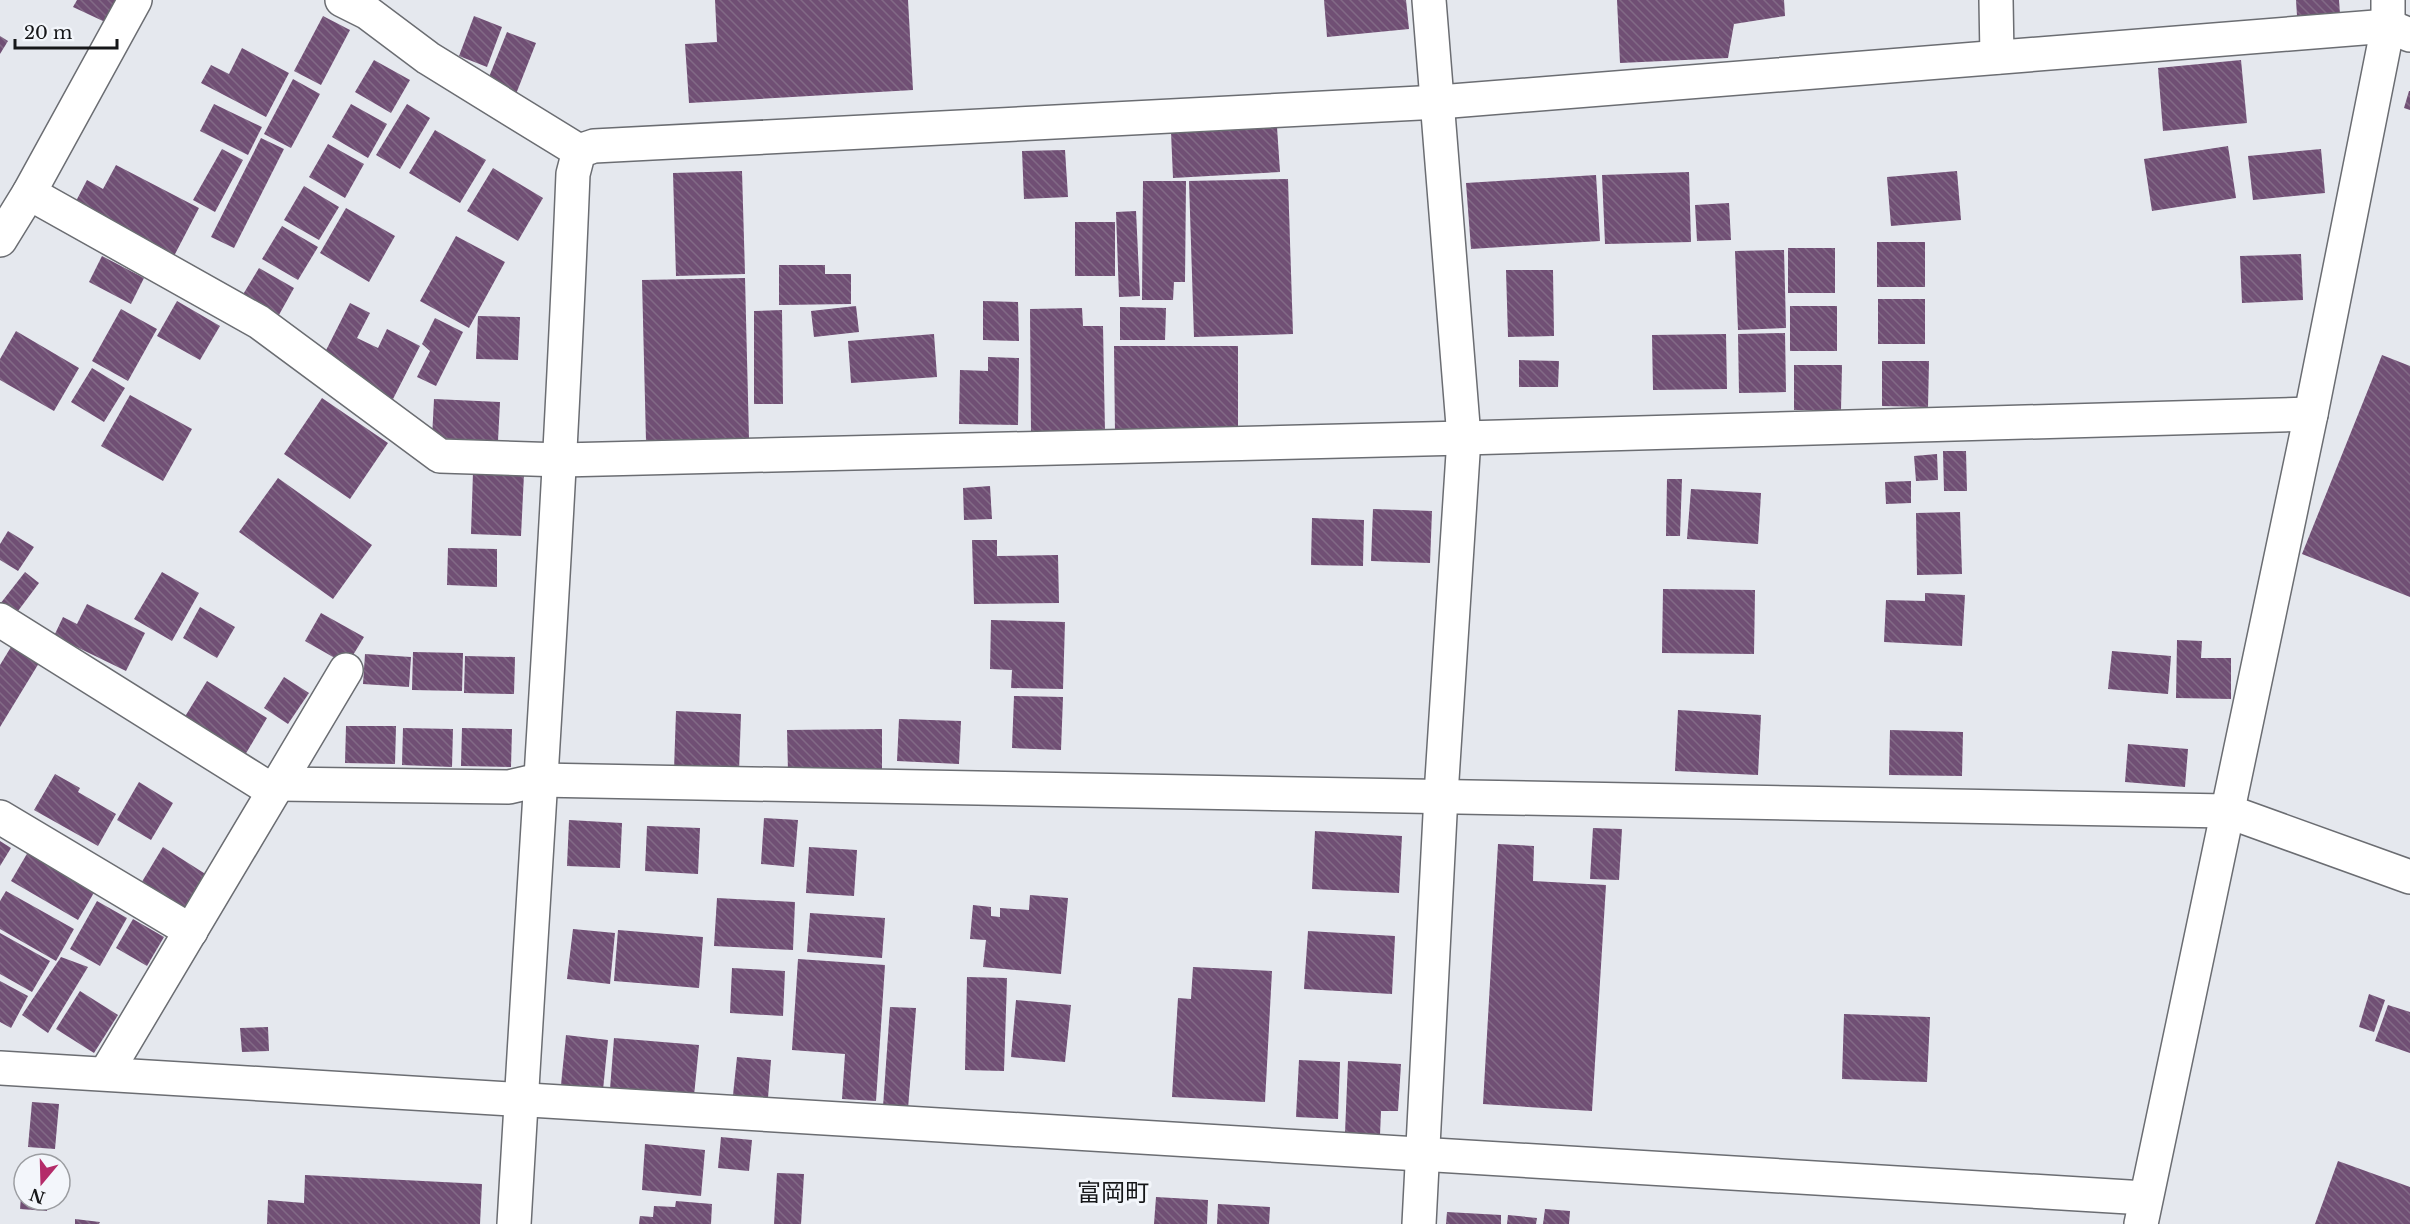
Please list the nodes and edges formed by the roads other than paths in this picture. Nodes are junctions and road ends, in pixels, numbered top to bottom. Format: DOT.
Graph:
graph roads {
  1 [pos="135,0"];
  2 [pos="342,0"];
  3 [pos="1429,0"];
  4 [pos="1996,0"];
  5 [pos="2395,20"];
  6 [pos="1997,57"];
  7 [pos="1439,102"];
  8 [pos="579,151"];
  9 [pos="29,193"];
  10 [pos="1,237"];
  11 [pos="2311,414"];
  12 [pos="1464,438"];
  13 [pos="562,460"];
  14 [pos="0,620"];
  15 [pos="346,670"];
  16 [pos="539,780"];
  17 [pos="275,788"];
  18 [pos="1441,795"];
  19 [pos="2227,811"];
  20 [pos="0,817"];
  21 [pos="2410,877"];
  22 [pos="191,931"];
  23 [pos="0,1068"];
  24 [pos="106,1073"];
  25 [pos="521,1098"];
  26 [pos="1423,1153"];
  27 [pos="2143,1211"];
  28 [pos="514,1224"];
  29 [pos="1419,1224"];
  1 -- 9 [label="street"];
  2 -- 8 [label="street"];
  3 -- 7 [label="street"];
  4 -- 6 [label="street"];
  5 -- 6 [label="street"];
  5 -- 11 [label="street"];
  6 -- 7 [label="street"];
  7 -- 8 [label="street"];
  7 -- 12 [label="street"];
  8 -- 13 [label="street"];
  9 -- 10 [label="street"];
  9 -- 13 [label="street"];
  11 -- 12 [label="street"];
  11 -- 19 [label="street"];
  12 -- 13 [label="street"];
  12 -- 18 [label="street"];
  13 -- 16 [label="street"];
  14 -- 17 [label="street"];
  15 -- 17 [label="street"];
  16 -- 17 [label="street"];
  16 -- 18 [label="street"];
  16 -- 25 [label="street"];
  17 -- 22 [label="street"];
  18 -- 19 [label="street"];
  18 -- 26 [label="street"];
  19 -- 21 [label="street"];
  19 -- 27 [label="street"];
  20 -- 22 [label="street"];
  22 -- 24 [label="street"];
  23 -- 24 [label="street"];
  24 -- 25 [label="street"];
  25 -- 26 [label="street"];
  25 -- 28 [label="street"];
  26 -- 27 [label="street"];
  26 -- 29 [label="street"];
}
